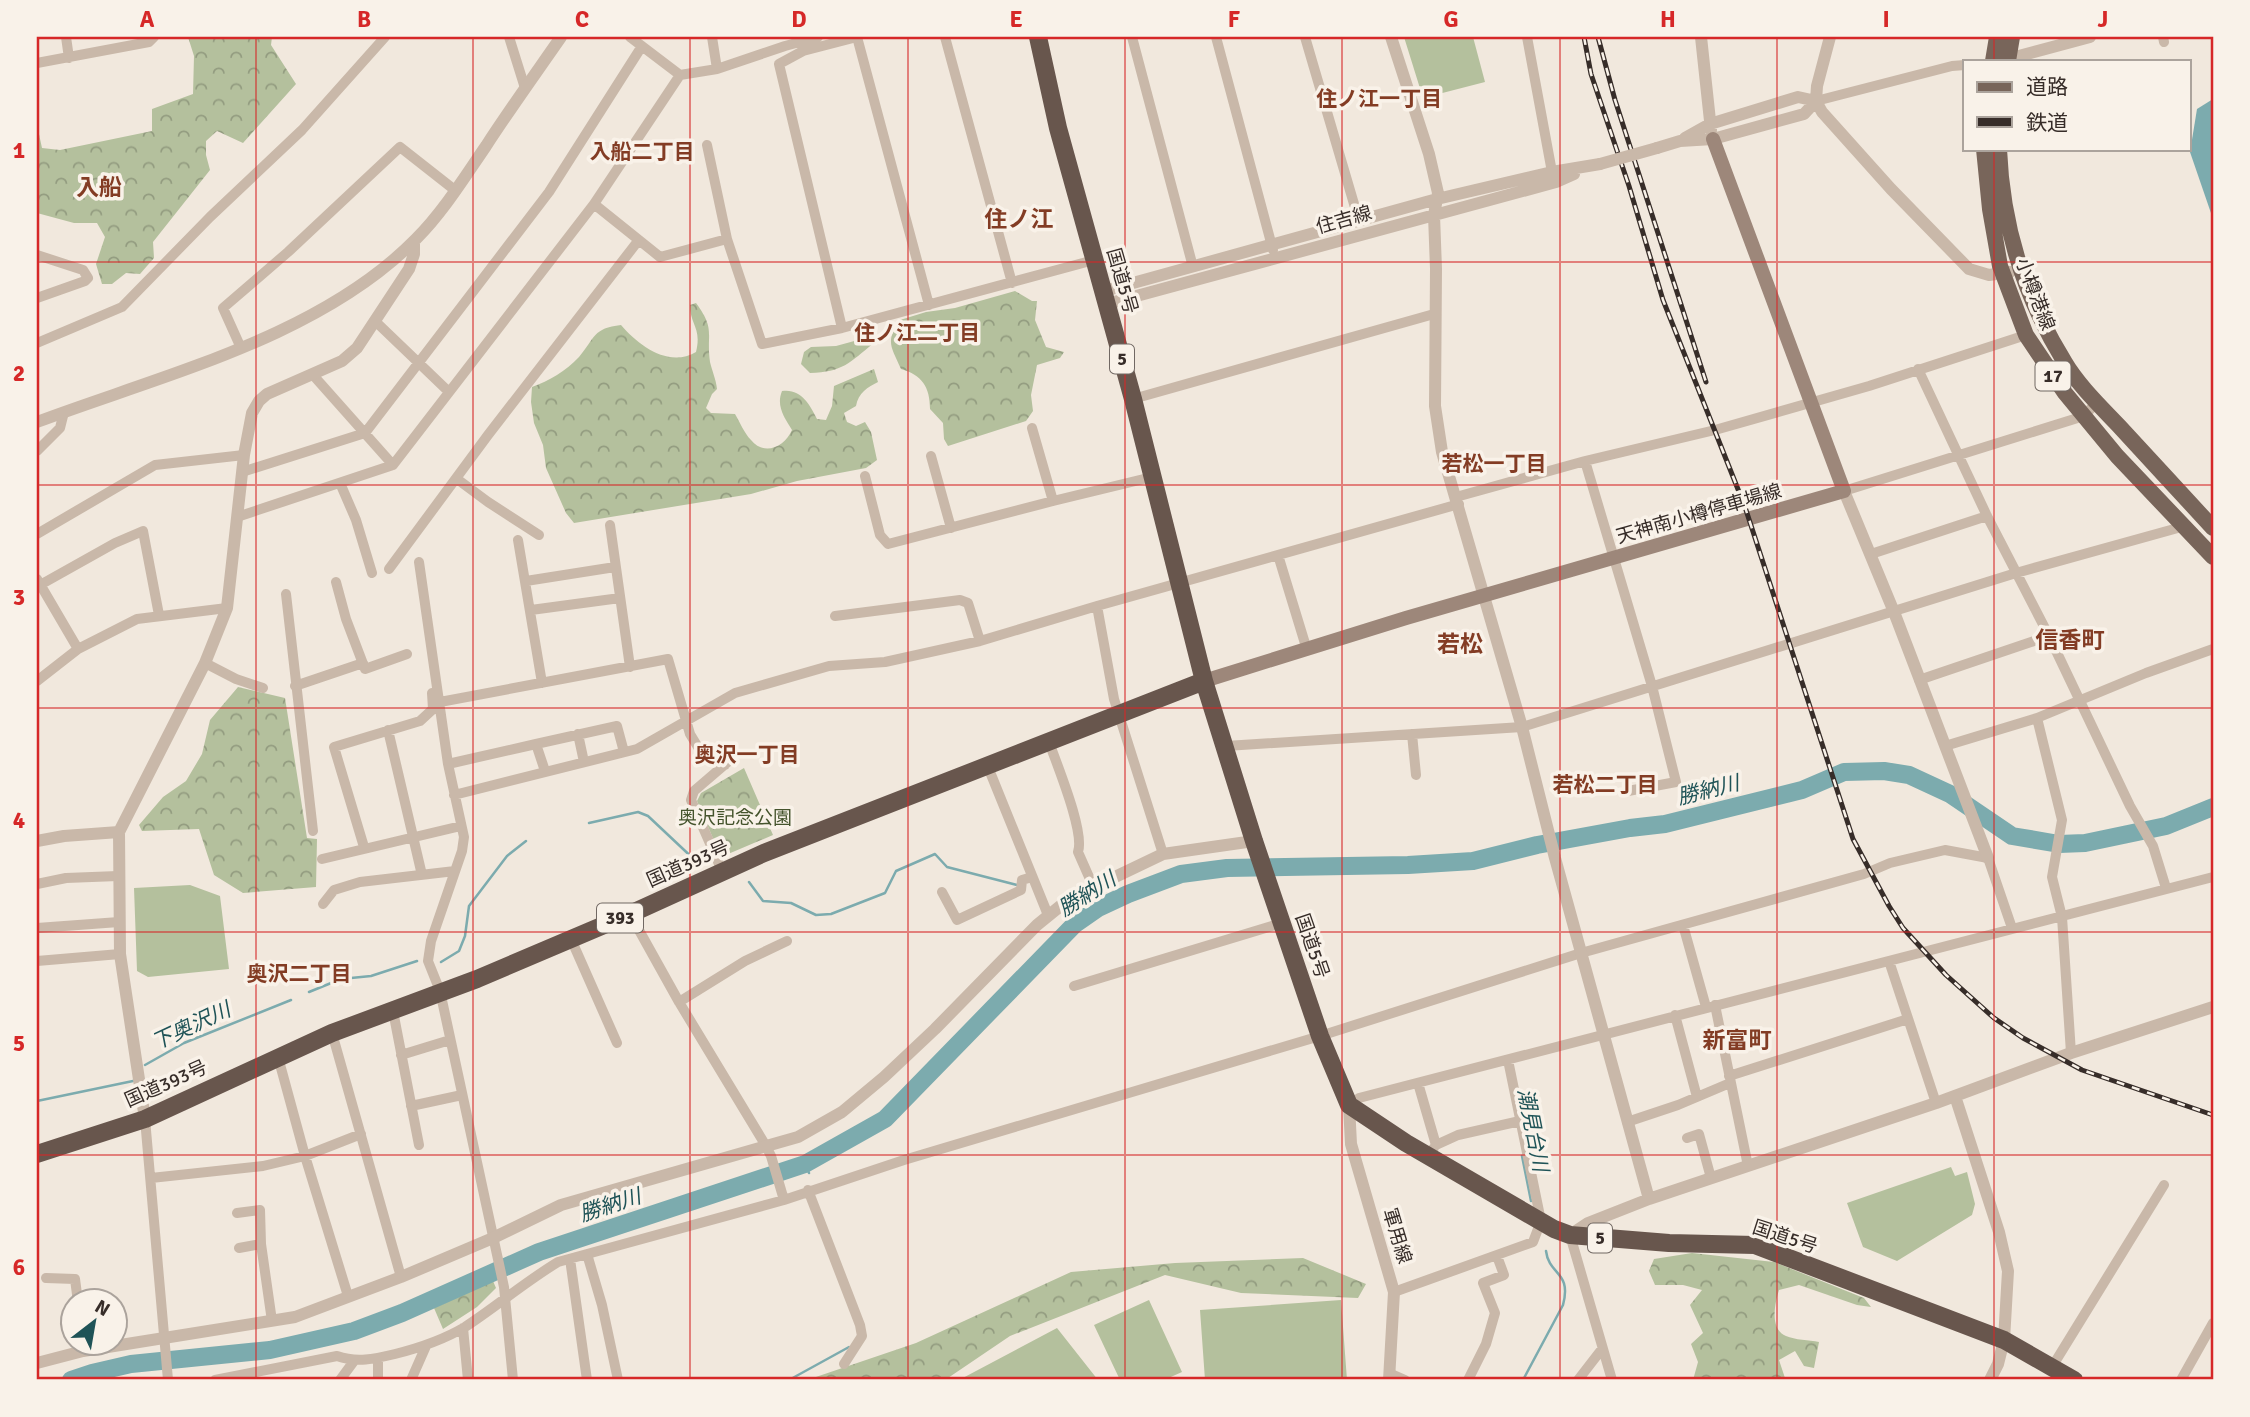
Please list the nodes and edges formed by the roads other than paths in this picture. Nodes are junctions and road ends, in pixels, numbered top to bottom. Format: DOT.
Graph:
graph roads {
  1 [pos="66,37"];
  2 [pos="154,37"];
  3 [pos="385,37"];
  4 [pos="509,37"];
  5 [pos="561,37"];
  6 [pos="630,37"];
  7 [pos="712,37"];
  8 [pos="818,37"];
  9 [pos="858,37"];
  10 [pos="945,37"];
  11 [pos="1038,37"];
  12 [pos="1132,37"];
  13 [pos="1216,37"];
  14 [pos="1306,37"];
  15 [pos="1391,37"];
  16 [pos="1527,37"];
  17 [pos="1701,37"];
  18 [pos="1830,37"];
  19 [pos="1997,37"];
  20 [pos="2012,37"];
  21 [pos="2090,37"];
  22 [pos="2072,39"];
  23 [pos="785,41"];
  24 [pos="642,46"];
  25 [pos="69,58"];
  26 [pos="2002,60"];
  27 [pos="2002,60"];
  28 [pos="2005,60"];
  29 [pos="37,64"];
  30 [pos="1963,65"];
  31 [pos="718,69"];
  32 [pos="680,75"];
  33 [pos="525,88"];
  34 [pos="1816,101"];
  35 [pos="1712,131"];
  36 [pos="707,145"];
  37 [pos="1984,150"];
  38 [pos="1999,150"];
  39 [pos="1595,165"];
  40 [pos="1552,172"];
  41 [pos="456,191"];
  42 [pos="1437,200"];
  43 [pos="594,204"];
  44 [pos="1433,215"];
  45 [pos="1359,221"];
  46 [pos="727,239"];
  47 [pos="414,241"];
  48 [pos="638,241"];
  49 [pos="1272,245"];
  50 [pos="37,255"];
  51 [pos="1275,259"];
  52 [pos="1094,260"];
  53 [pos="1193,267"];
  54 [pos="2011,272"];
  55 [pos="1012,283"];
  56 [pos="1105,297"];
  57 [pos="37,298"];
  58 [pos="929,305"];
  59 [pos="1434,314"];
  60 [pos="375,321"];
  61 [pos="842,328"];
  62 [pos="2026,335"];
  63 [pos="37,343"];
  64 [pos="241,348"];
  65 [pos="419,363"];
  66 [pos="1917,369"];
  67 [pos="313,375"];
  68 [pos="449,393"];
  69 [pos="1133,399"];
  70 [pos="1811,402"];
  71 [pos="2097,402"];
  72 [pos="64,412"];
  73 [pos="2084,416"];
  74 [pos="37,422"];
  75 [pos="1032,428"];
  76 [pos="365,433"];
  77 [pos="37,451"];
  78 [pos="1958,454"];
  79 [pos="244,455"];
  80 [pos="931,456"];
  81 [pos="1585,461"];
  82 [pos="393,465"];
  83 [pos="242,472"];
  84 [pos="865,476"];
  85 [pos="1153,477"];
  86 [pos="457,479"];
  87 [pos="340,483"];
  88 [pos="1844,491"];
  89 [pos="1458,500"];
  90 [pos="1053,501"];
  91 [pos="1987,516"];
  92 [pos="237,517"];
  93 [pos="610,525"];
  94 [pos="2185,526"];
  95 [pos="951,528"];
  96 [pos="2213,528"];
  97 [pos="37,534"];
  98 [pos="539,535"];
  99 [pos="518,540"];
  100 [pos="1871,554"];
  101 [pos="1278,555"];
  102 [pos="2213,557"];
  103 [pos="1613,559"];
  104 [pos="419,562"];
  105 [pos="615,567"];
  106 [pos="389,569"];
  107 [pos="372,573"];
  108 [pos="2016,573"];
  109 [pos="526,581"];
  110 [pos="38,582"];
  111 [pos="337,582"];
  112 [pos="1180,583"];
  113 [pos="286,594"];
  114 [pos="1484,596"];
  115 [pos="621,598"];
  116 [pos="1097,606"];
  117 [pos="227,608"];
  118 [pos="531,610"];
  119 [pos="1894,612"];
  120 [pos="159,615"];
  121 [pos="835,616"];
  122 [pos="2049,636"];
  123 [pos="980,641"];
  124 [pos="78,649"];
  125 [pos="2213,649"];
  126 [pos="1307,650"];
  127 [pos="407,654"];
  128 [pos="205,663"];
  129 [pos="363,663"];
  130 [pos="630,667"];
  131 [pos="436,674"];
  132 [pos="1919,680"];
  133 [pos="37,681"];
  134 [pos="1204,681"];
  135 [pos="542,683"];
  136 [pos="295,686"];
  137 [pos="1652,686"];
  138 [pos="263,688"];
  139 [pos="2079,701"];
  140 [pos="440,702"];
  141 [pos="1119,715"];
  142 [pos="2037,718"];
  143 [pos="686,719"];
  144 [pos="1522,727"];
  145 [pos="388,730"];
  146 [pos="578,734"];
  147 [pos="1412,734"];
  148 [pos="1049,742"];
  149 [pos="536,744"];
  150 [pos="1226,746"];
  151 [pos="1945,746"];
  152 [pos="624,752"];
  153 [pos="584,762"];
  154 [pos="448,764"];
  155 [pos="988,767"];
  156 [pos="545,771"];
  157 [pos="1416,775"];
  158 [pos="1628,791"];
  159 [pos="454,794"];
  160 [pos="461,826"];
  161 [pos="313,831"];
  162 [pos="119,832"];
  163 [pos="414,837"];
  164 [pos="37,841"];
  165 [pos="1254,841"];
  166 [pos="364,847"];
  167 [pos="1986,851"];
  168 [pos="1163,854"];
  169 [pos="322,859"];
  170 [pos="722,871"];
  171 [pos="455,872"];
  172 [pos="422,875"];
  173 [pos="118,876"];
  174 [pos="1032,877"];
  175 [pos="2213,877"];
  176 [pos="37,884"];
  177 [pos="1093,886"];
  178 [pos="2166,888"];
  179 [pos="942,892"];
  180 [pos="323,904"];
  181 [pos="630,914"];
  182 [pos="1048,915"];
  183 [pos="2062,917"];
  184 [pos="119,922"];
  185 [pos="1282,923"];
  186 [pos="1683,925"];
  187 [pos="37,928"];
  188 [pos="2012,928"];
  189 [pos="570,939"];
  190 [pos="787,941"];
  191 [pos="1581,953"];
  192 [pos="120,954"];
  193 [pos="37,961"];
  194 [pos="1889,961"];
  195 [pos="1074,986"];
  196 [pos="440,991"];
  197 [pos="680,1002"];
  198 [pos="1710,1006"];
  199 [pos="2213,1007"];
  200 [pos="393,1011"];
  201 [pos="1675,1015"];
  202 [pos="1908,1019"];
  203 [pos="332,1033"];
  204 [pos="1605,1034"];
  205 [pos="1320,1036"];
  206 [pos="450,1040"];
  207 [pos="617,1043"];
  208 [pos="2071,1053"];
  209 [pos="401,1055"];
  210 [pos="278,1058"];
  211 [pos="1508,1059"];
  212 [pos="1729,1080"];
  213 [pos="1418,1083"];
  214 [pos="462,1094"];
  215 [pos="1955,1096"];
  216 [pos="1697,1097"];
  217 [pos="1936,1103"];
  218 [pos="1349,1105"];
  219 [pos="411,1106"];
  220 [pos="145,1119"];
  221 [pos="1517,1122"];
  222 [pos="1627,1122"];
  223 [pos="361,1135"];
  224 [pos="1687,1138"];
  225 [pos="419,1144"];
  226 [pos="1432,1149"];
  227 [pos="769,1151"];
  228 [pos="37,1154"];
  229 [pos="305,1156"];
  230 [pos="1748,1166"];
  231 [pos="151,1178"];
  232 [pos="1711,1178"];
  233 [pos="2164,1185"];
  234 [pos="808,1190"];
  235 [pos="783,1196"];
  236 [pos="1649,1199"];
  237 [pos="237,1213"];
  238 [pos="1541,1221"];
  239 [pos="1570,1236"];
  240 [pos="261,1244"];
  241 [pos="495,1244"];
  242 [pos="239,1248"];
  243 [pos="587,1254"];
  244 [pos="1497,1256"];
  245 [pos="570,1259"];
  246 [pos="46,1278"];
  247 [pos="401,1278"];
  248 [pos="76,1288"];
  249 [pos="505,1292"];
  250 [pos="1394,1292"];
  251 [pos="348,1296"];
  252 [pos="272,1321"];
  253 [pos="2213,1323"];
  254 [pos="463,1328"];
  255 [pos="2004,1340"];
  256 [pos="165,1343"];
  257 [pos="130,1345"];
  258 [pos="426,1346"];
  259 [pos="1602,1349"];
  260 [pos="60,1355"];
  261 [pos="378,1358"];
  262 [pos="354,1361"];
  263 [pos="37,1363"];
  264 [pos="844,1364"];
  265 [pos="2052,1367"];
  266 [pos="1389,1377"];
  267 [pos="242,1378"];
  268 [pos="168,1380"];
  269 [pos="215,1380"];
  270 [pos="340,1380"];
  271 [pos="378,1380"];
  272 [pos="411,1380"];
  273 [pos="468,1380"];
  274 [pos="513,1380"];
  275 [pos="587,1380"];
  276 [pos="618,1380"];
  277 [pos="1405,1380"];
  278 [pos="1468,1380"];
  279 [pos="1578,1380"];
  280 [pos="1612,1380"];
  281 [pos="1990,1380"];
  282 [pos="2074,1380"];
  283 [pos="2180,1380"];
  1 -- 25 [label="street"];
  2 -- 25 [label="street"];
  3 -- 63 [label="street"];
  4 -- 33 [label="street"];
  5 -- 33 [label="street"];
  6 -- 24 [label="street"];
  7 -- 31 [label="street"];
  8 -- 23 [label="street"];
  9 -- 58 [label="street"];
  9 -- 61 [label="street"];
  10 -- 55 [label="street"];
  11 -- 52 [label="highway, 国道5号 / 5"];
  12 -- 53 [label="street"];
  13 -- 49 [label="street"];
  14 -- 45 [label="street"];
  15 -- 42 [label="street"];
  16 -- 40 [label="street"];
  17 -- 35 [label="street"];
  18 -- 34 [label="street"];
  19 -- 26 [label="main road"];
  20 -- 27 [label="main road"];
  21 -- 22 [label="street"];
  22 -- 28 [label="street"];
  23 -- 31 [label="street"];
  24 -- 32 [label="street"];
  24 -- 65 [label="street"];
  25 -- 29 [label="street"];
  30 -- 34 [label="street"];
  31 -- 32 [label="street"];
  32 -- 43 [label="street"];
  33 -- 41 [label="street"];
  34 -- 35 [label="street, 住吉線"];
  34 -- 54 [label="street"];
  35 -- 39 [label="street, 住吉線, bridge"];
  35 -- 70 [label="main road"];
  36 -- 46 [label="street"];
  37 -- 54 [label="main road, 小樽港線 / 17"];
  38 -- 54 [label="main road, 小樽港線 / 17"];
  39 -- 40 [label="street, 住吉線"];
  39 -- 44 [label="street, 住吉線"];
  40 -- 42 [label="street, 住吉線"];
  41 -- 47 [label="street"];
  41 -- 64 [label="street"];
  42 -- 44 [label="street"];
  42 -- 45 [label="street, 住吉線"];
  43 -- 48 [label="street"];
  43 -- 68 [label="street"];
  44 -- 51 [label="street, 住吉線"];
  44 -- 59 [label="street"];
  45 -- 49 [label="street, 住吉線"];
  46 -- 48 [label="street"];
  46 -- 61 [label="street"];
  47 -- 60 [label="street"];
  47 -- 64 [label="street"];
  48 -- 86 [label="street"];
  49 -- 51 [label="street"];
  49 -- 53 [label="street, 住吉線"];
  50 -- 57 [label="street"];
  51 -- 56 [label="street, 住吉線"];
  52 -- 55 [label="street"];
  52 -- 56 [label="highway, 国道5号 / 5"];
  53 -- 56 [label="street, 住吉線"];
  54 -- 62 [label="main road, 小樽港線 / 17"];
  54 -- 71 [label="main road, 小樽港線 / 17"];
  55 -- 58 [label="street"];
  56 -- 69 [label="highway, 国道5号 / 5"];
  58 -- 61 [label="street"];
  59 -- 69 [label="street"];
  59 -- 89 [label="street"];
  60 -- 65 [label="street"];
  60 -- 67 [label="street"];
  62 -- 66 [label="street"];
  62 -- 73 [label="main road, 小樽港線 / 17"];
  64 -- 72 [label="street"];
  65 -- 68 [label="street"];
  65 -- 76 [label="street"];
  66 -- 70 [label="street"];
  66 -- 78 [label="street"];
  67 -- 76 [label="street"];
  67 -- 79 [label="street"];
  68 -- 82 [label="street"];
  69 -- 85 [label="highway, 国道5号 / 5"];
  70 -- 81 [label="street"];
  70 -- 88 [label="main road"];
  71 -- 73 [label="street"];
  71 -- 96 [label="main road, 小樽港線 / 17"];
  72 -- 74 [label="street"];
  72 -- 77 [label="street"];
  73 -- 78 [label="street"];
  73 -- 94 [label="main road, 小樽港線 / 17"];
  75 -- 90 [label="street"];
  76 -- 82 [label="street"];
  76 -- 83 [label="street"];
  78 -- 88 [label="street"];
  78 -- 91 [label="street"];
  79 -- 83 [label="street"];
  79 -- 97 [label="street"];
  80 -- 95 [label="street"];
  81 -- 89 [label="street"];
  81 -- 103 [label="street"];
  82 -- 87 [label="street"];
  83 -- 92 [label="street"];
  84 -- 95 [label="street"];
  85 -- 90 [label="street"];
  85 -- 112 [label="highway, 国道5号 / 5"];
  86 -- 98 [label="street"];
  86 -- 106 [label="street"];
  87 -- 92 [label="street"];
  87 -- 107 [label="street"];
  88 -- 100 [label="street"];
  88 -- 103 [label="main road, 天神南小樽停車場線"];
  89 -- 101 [label="street"];
  89 -- 114 [label="street"];
  90 -- 95 [label="street"];
  91 -- 100 [label="street"];
  91 -- 108 [label="street"];
  92 -- 117 [label="street"];
  93 -- 105 [label="street"];
  94 -- 102 [label="main road, 小樽港線 / 17"];
  94 -- 108 [label="street"];
  99 -- 109 [label="street"];
  100 -- 119 [label="street"];
  101 -- 112 [label="street"];
  101 -- 126 [label="street"];
  103 -- 114 [label="main road, 天神南小樽停車場線"];
  103 -- 137 [label="street"];
  104 -- 131 [label="street"];
  105 -- 109 [label="street"];
  105 -- 115 [label="street"];
  108 -- 119 [label="street"];
  108 -- 122 [label="street"];
  109 -- 118 [label="street"];
  110 -- 120 [label="street"];
  110 -- 124 [label="street"];
  111 -- 129 [label="street"];
  112 -- 116 [label="street"];
  112 -- 134 [label="highway, 国道5号 / 5"];
  113 -- 136 [label="street"];
  114 -- 126 [label="main road, 天神南小樽停車場線"];
  114 -- 144 [label="street"];
  115 -- 118 [label="street"];
  115 -- 130 [label="street"];
  116 -- 123 [label="street"];
  116 -- 141 [label="street"];
  117 -- 120 [label="street"];
  117 -- 128 [label="street"];
  118 -- 135 [label="street"];
  119 -- 132 [label="street"];
  119 -- 137 [label="street"];
  120 -- 124 [label="street"];
  121 -- 123 [label="street"];
  122 -- 132 [label="street"];
  122 -- 139 [label="street"];
  123 -- 143 [label="street"];
  124 -- 133 [label="street"];
  125 -- 139 [label="street"];
  126 -- 134 [label="main road, 天神南小樽停車場線"];
  127 -- 129 [label="street"];
  128 -- 138 [label="street"];
  128 -- 162 [label="street"];
  129 -- 136 [label="street"];
  130 -- 135 [label="street"];
  130 -- 143 [label="street"];
  131 -- 140 [label="street"];
  131 -- 145 [label="street"];
  132 -- 151 [label="street"];
  134 -- 141 [label="highway, 国道393号 / 393"];
  134 -- 150 [label="highway, 国道5号 / 5"];
  135 -- 140 [label="street"];
  136 -- 161 [label="street"];
  137 -- 144 [label="street"];
  137 -- 158 [label="street"];
  139 -- 142 [label="street"];
  139 -- 178 [label="street"];
  140 -- 154 [label="street"];
  141 -- 148 [label="highway, 国道393号 / 393"];
  141 -- 168 [label="street"];
  142 -- 151 [label="street"];
  142 -- 183 [label="street"];
  143 -- 152 [label="street"];
  143 -- 170 [label="street"];
  144 -- 147 [label="street"];
  144 -- 191 [label="street"];
  145 -- 163 [label="street"];
  145 -- 166 [label="street"];
  146 -- 149 [label="street"];
  146 -- 152 [label="street"];
  146 -- 153 [label="street"];
  147 -- 150 [label="street"];
  147 -- 157 [label="street"];
  148 -- 155 [label="highway, 国道393号 / 393"];
  148 -- 177 [label="street"];
  149 -- 154 [label="street"];
  149 -- 156 [label="street"];
  150 -- 165 [label="highway, 国道5号 / 5"];
  151 -- 167 [label="street"];
  152 -- 153 [label="street"];
  153 -- 156 [label="street"];
  154 -- 159 [label="street"];
  155 -- 170 [label="highway, 国道393号 / 393"];
  155 -- 174 [label="street"];
  156 -- 159 [label="street"];
  159 -- 160 [label="street"];
  160 -- 163 [label="street"];
  160 -- 171 [label="street"];
  162 -- 164 [label="street"];
  162 -- 173 [label="street"];
  163 -- 166 [label="street"];
  163 -- 172 [label="street"];
  165 -- 168 [label="street"];
  165 -- 185 [label="highway, 国道5号 / 5"];
  166 -- 169 [label="street"];
  167 -- 186 [label="street"];
  167 -- 188 [label="street"];
  168 -- 177 [label="street"];
  170 -- 181 [label="highway, 国道393号 / 393"];
  171 -- 172 [label="street"];
  171 -- 196 [label="street"];
  172 -- 180 [label="street"];
  173 -- 176 [label="street"];
  173 -- 184 [label="street"];
  174 -- 179 [label="street"];
  174 -- 182 [label="street"];
  175 -- 178 [label="street"];
  177 -- 182 [label="street"];
  178 -- 183 [label="street"];
  181 -- 189 [label="highway, 国道393号 / 393"];
  181 -- 197 [label="street"];
  182 -- 227 [label="street"];
  183 -- 188 [label="street"];
  183 -- 208 [label="street"];
  184 -- 187 [label="street"];
  184 -- 192 [label="street"];
  185 -- 195 [label="street"];
  185 -- 205 [label="highway, 国道5号 / 5"];
  186 -- 191 [label="street"];
  186 -- 198 [label="street"];
  188 -- 194 [label="street"];
  189 -- 196 [label="highway, 国道393号 / 393"];
  189 -- 207 [label="street"];
  190 -- 197 [label="street"];
  191 -- 204 [label="street"];
  191 -- 205 [label="street"];
  192 -- 193 [label="street"];
  192 -- 220 [label="street"];
  194 -- 198 [label="street"];
  194 -- 202 [label="street"];
  196 -- 200 [label="highway, 国道393号 / 393"];
  196 -- 206 [label="street"];
  197 -- 227 [label="street"];
  198 -- 201 [label="street"];
  198 -- 212 [label="street"];
  199 -- 208 [label="street"];
  200 -- 203 [label="highway, 国道393号 / 393"];
  200 -- 209 [label="street"];
  201 -- 204 [label="street"];
  201 -- 216 [label="street"];
  202 -- 212 [label="street"];
  202 -- 217 [label="street"];
  203 -- 210 [label="highway, 国道393号 / 393"];
  203 -- 223 [label="street"];
  204 -- 211 [label="street"];
  204 -- 222 [label="street"];
  205 -- 218 [label="highway, 国道5号 / 5"];
  205 -- 234 [label="street"];
  206 -- 209 [label="street"];
  206 -- 214 [label="street"];
  208 -- 215 [label="street"];
  209 -- 219 [label="street"];
  210 -- 220 [label="highway, 国道393号 / 393"];
  210 -- 229 [label="street"];
  211 -- 213 [label="street"];
  211 -- 221 [label="street"];
  212 -- 216 [label="street"];
  212 -- 230 [label="street"];
  213 -- 218 [label="street"];
  213 -- 226 [label="street"];
  214 -- 219 [label="street"];
  214 -- 241 [label="street"];
  215 -- 217 [label="street"];
  215 -- 255 [label="street"];
  216 -- 222 [label="street"];
  217 -- 230 [label="street"];
  218 -- 226 [label="highway, 国道5号 / 5"];
  218 -- 250 [label="street, 軍用線"];
  219 -- 225 [label="street"];
  220 -- 228 [label="highway, 国道393号 / 393"];
  220 -- 231 [label="street"];
  221 -- 226 [label="street"];
  221 -- 238 [label="street"];
  222 -- 236 [label="street"];
  223 -- 229 [label="street"];
  223 -- 247 [label="street"];
  224 -- 232 [label="street"];
  226 -- 238 [label="highway, 国道5号 / 5"];
  227 -- 235 [label="street"];
  227 -- 241 [label="street"];
  229 -- 231 [label="street"];
  229 -- 251 [label="street"];
  230 -- 232 [label="street"];
  231 -- 256 [label="street"];
  232 -- 236 [label="street"];
  233 -- 265 [label="street"];
  234 -- 235 [label="street"];
  234 -- 264 [label="street"];
  235 -- 243 [label="street"];
  236 -- 239 [label="street"];
  237 -- 240 [label="street"];
  238 -- 239 [label="highway, 国道5号 / 5"];
  238 -- 244 [label="street"];
  239 -- 255 [label="highway, 国道5号 / 5"];
  239 -- 259 [label="street"];
  240 -- 242 [label="street"];
  240 -- 252 [label="street"];
  241 -- 247 [label="street"];
  241 -- 249 [label="street"];
  243 -- 245 [label="street"];
  243 -- 276 [label="street"];
  244 -- 250 [label="street"];
  244 -- 278 [label="street"];
  245 -- 249 [label="street"];
  245 -- 275 [label="street"];
  246 -- 248 [label="street"];
  247 -- 251 [label="street"];
  249 -- 254 [label="street"];
  249 -- 274 [label="street"];
  250 -- 266 [label="street, 軍用線"];
  251 -- 252 [label="street"];
  252 -- 256 [label="street"];
  253 -- 283 [label="street"];
  254 -- 258 [label="street"];
  254 -- 273 [label="street"];
  255 -- 265 [label="highway, 国道5号 / 5"];
  255 -- 281 [label="street"];
  256 -- 257 [label="street"];
  256 -- 268 [label="street"];
  258 -- 261 [label="street"];
  258 -- 272 [label="street"];
  259 -- 279 [label="street"];
  259 -- 280 [label="street"];
  260 -- 263 [label="street"];
  261 -- 262 [label="street"];
  261 -- 271 [label="street"];
  262 -- 267 [label="street"];
  262 -- 270 [label="street"];
  265 -- 282 [label="highway, 国道5号 / 5"];
  266 -- 277 [label="street"];
  267 -- 269 [label="street"];
}
